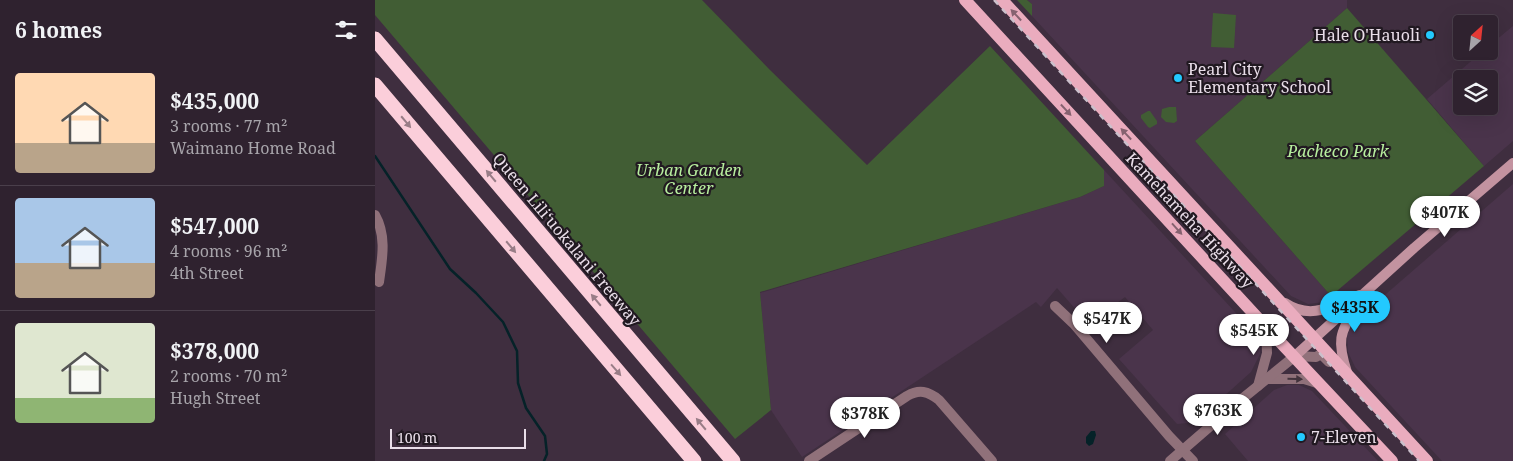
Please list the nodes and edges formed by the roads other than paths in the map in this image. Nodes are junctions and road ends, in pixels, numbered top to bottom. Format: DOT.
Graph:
graph roads {
  1 [pos="965,0"];
  2 [pos="1002,0"];
  3 [pos="375,39"];
  4 [pos="375,85"];
  5 [pos="1513,163"];
  6 [pos="375,215"];
  7 [pos="379,282"];
  8 [pos="1365,292"];
  9 [pos="1277,299"];
  10 [pos="1055,306"];
  11 [pos="1266,327"];
  12 [pos="1315,339"];
  13 [pos="1295,356"];
  14 [pos="1349,376"];
  15 [pos="1263,382"];
  16 [pos="1322,385"];
  17 [pos="1183,450"];
  18 [pos="694,461"];
  19 [pos="733,461"];
  20 [pos="809,461"];
  21 [pos="992,461"];
  22 [pos="1170,461"];
  23 [pos="1193,461"];
  24 [pos="1392,461"];
  25 [pos="1420,461"];
  26 [pos="1427,461"];
  1 -- 11 [label="main road, Kamehameha Highway, one-way"];
  9 -- 2 [label="main road, Kamehameha Highway, one-way"];
  19 -- 3 [label="highway, Queen Liliʻuokalani Freeway, one-way"];
  4 -- 18 [label="highway, one-way"];
  5 -- 8 [label="main road"];
  6 -- 7 [label="street"];
  8 -- 9 [label="main road"];
  8 -- 12 [label="main road"];
  8 -- 14 [label="main road"];
  9 -- 12 [label="main road, Kamehameha Highway"];
  10 -- 17 [label="street"];
  11 -- 13 [label="main road, Kamehameha Highway"];
  11 -- 15 [label="street"];
  12 -- 13 [label="main road"];
  12 -- 14 [label="main road, Kamehameha Highway"];
  13 -- 15 [label="street"];
  13 -- 16 [label="main road, Kamehameha Highway"];
  13 -- 25 [label="street"];
  14 -- 26 [label="main road, Kamehameha Highway"];
  15 -- 16 [label="street, one-way"];
  15 -- 17 [label="street"];
  16 -- 24 [label="main road, Kamehameha Highway"];
  17 -- 22 [label="street"];
  17 -- 23 [label="street"];
  20 -- 21 [label="street"];
}
